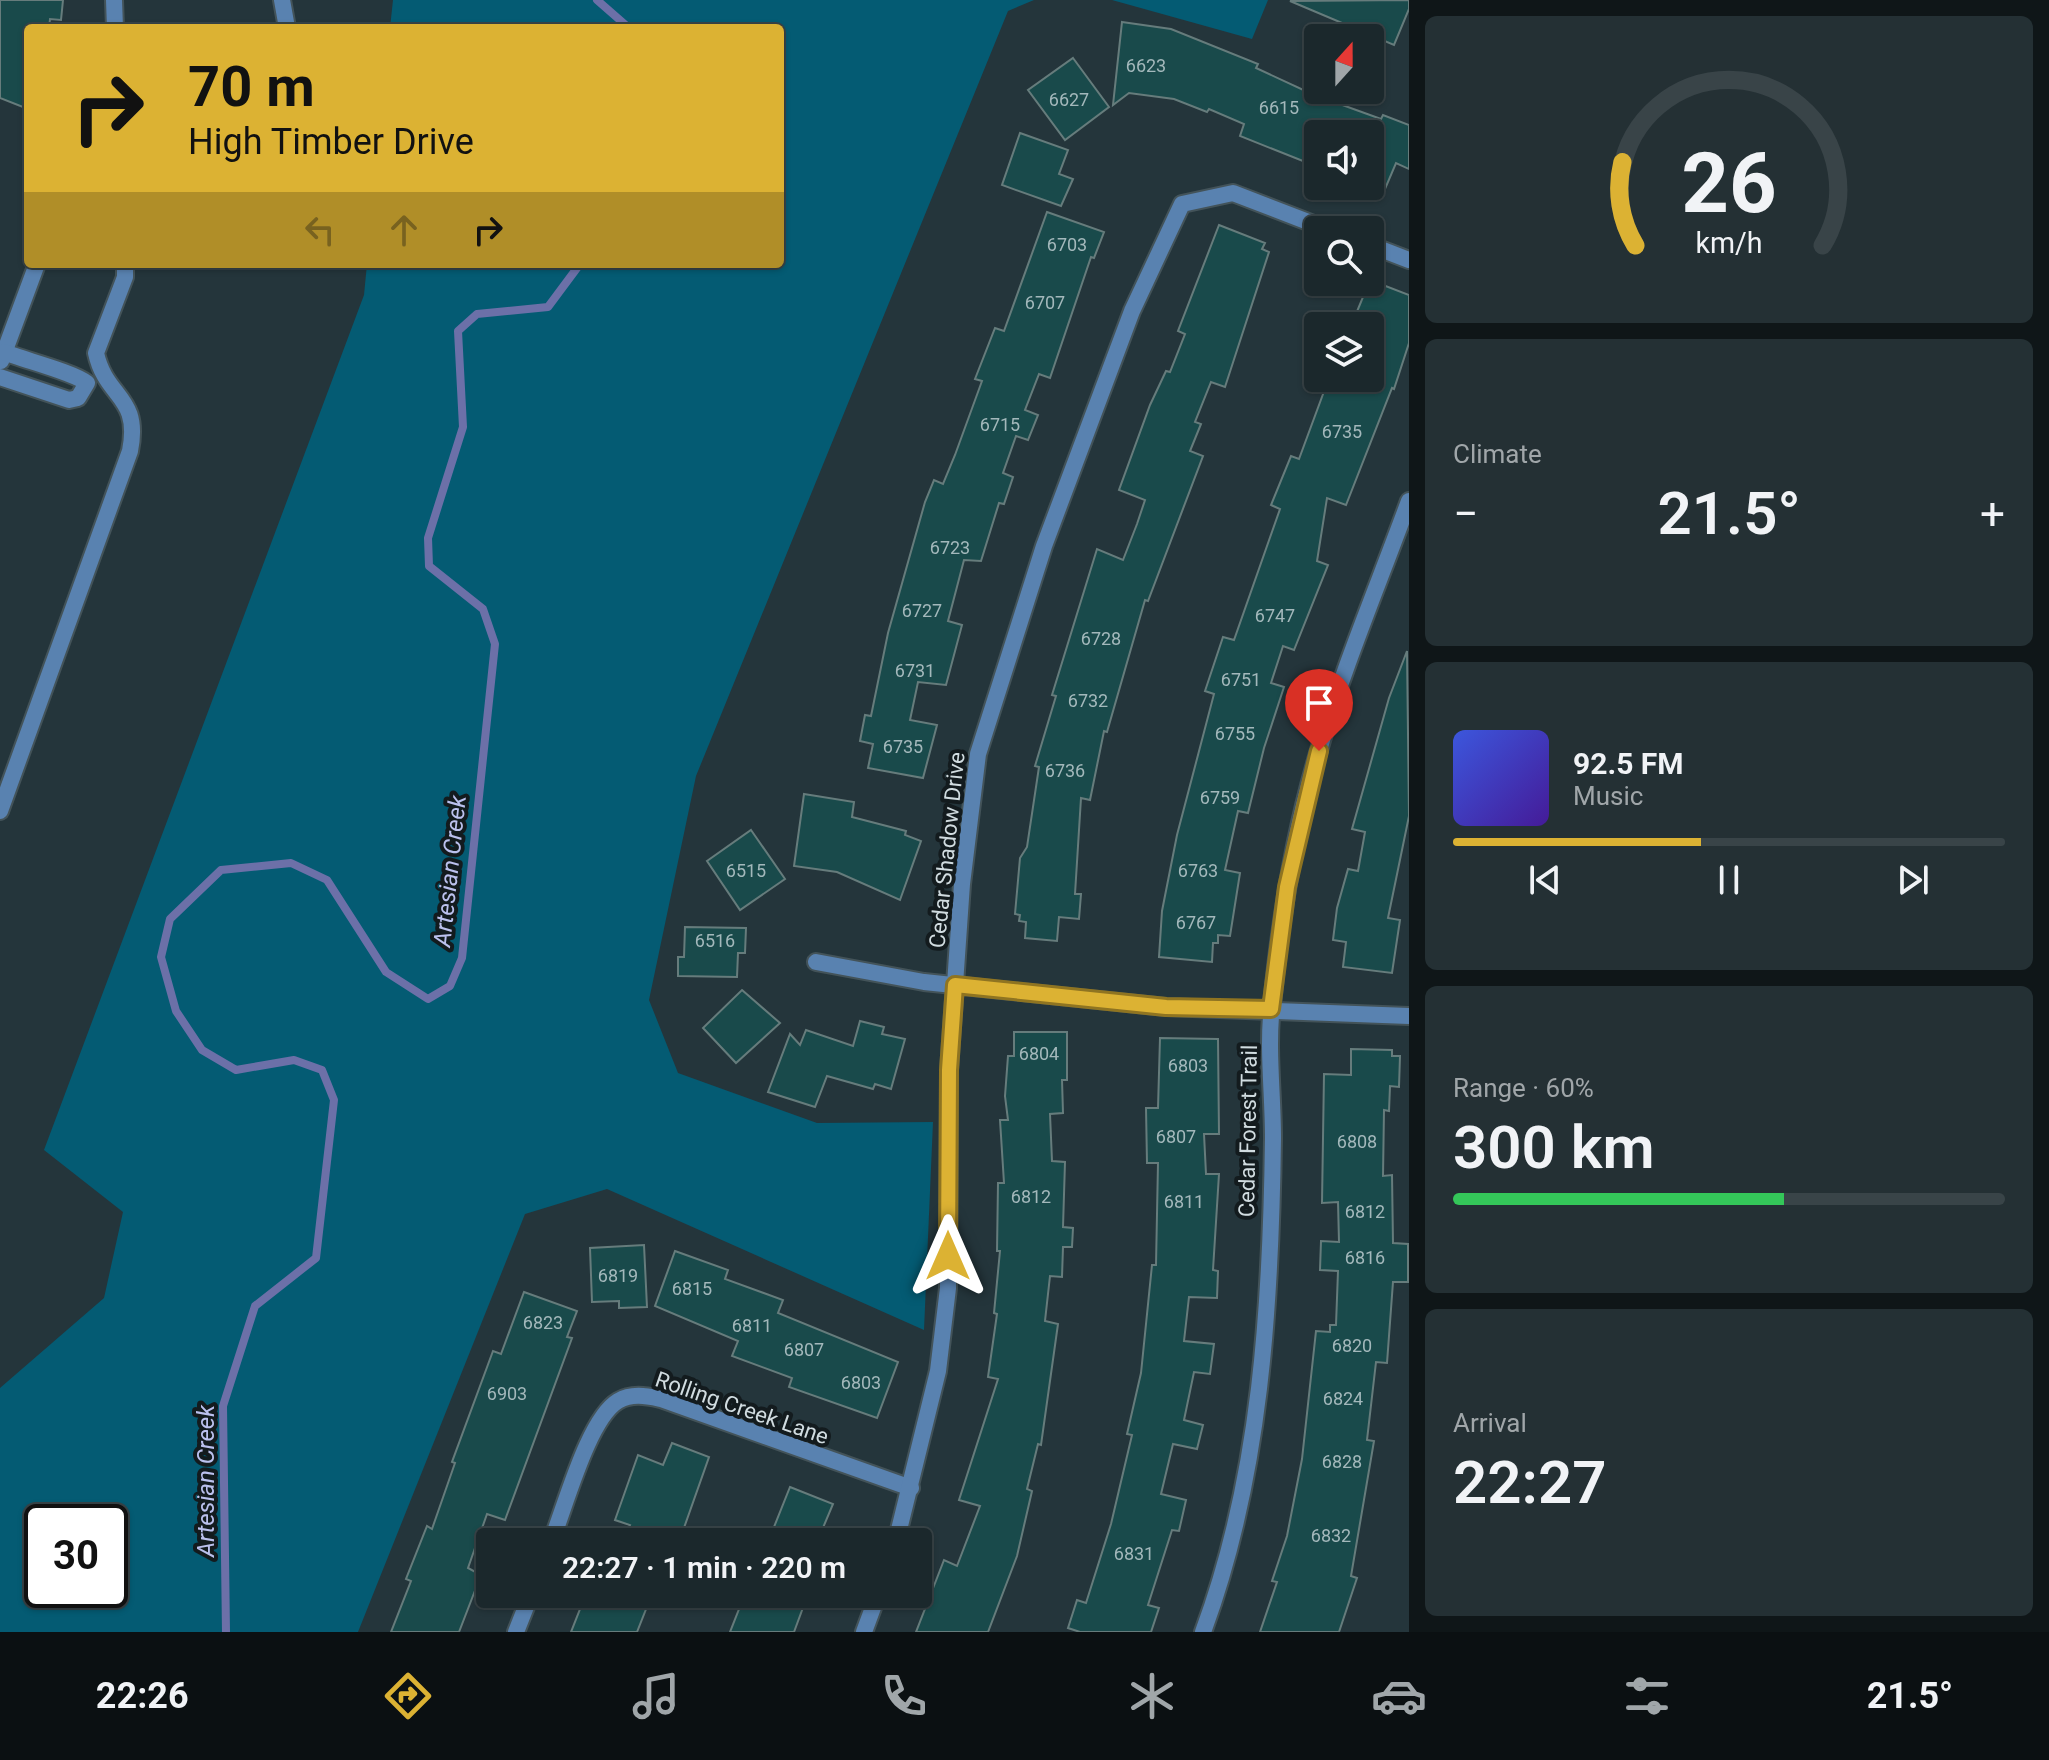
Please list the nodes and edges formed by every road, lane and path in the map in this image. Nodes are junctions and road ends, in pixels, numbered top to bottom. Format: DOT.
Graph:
graph roads {
  1 [pos="114,0"];
  2 [pos="282,0"];
  3 [pos="115,24"];
  4 [pos="286,24"];
  5 [pos="1304,220"];
  6 [pos="1384,250"];
  7 [pos="1409,260"];
  8 [pos="36,268"];
  9 [pos="125,268"];
  10 [pos="2,358"];
  11 [pos="105,376"];
  12 [pos="0,377"];
  13 [pos="87,383"];
  14 [pos="1409,501"];
  15 [pos="0,811"];
  16 [pos="816,962"];
  17 [pos="955,985"];
  18 [pos="1271,1009"];
  19 [pos="1409,1016"];
  20 [pos="911,1488"];
  21 [pos="557,1528"];
  22 [pos="900,1528"];
  23 [pos="525,1608"];
  24 [pos="873,1608"];
  25 [pos="516,1632"];
  26 [pos="864,1632"];
  27 [pos="1203,1632"];
  1 -- 3 [label="street"];
  2 -- 4 [label="street"];
  5 -- 17 [label="street, Cedar Shadow Drive"];
  6 -- 7 [label="street"];
  8 -- 10 [label="street"];
  9 -- 11 [label="street"];
  10 -- 13 [label="street"];
  11 -- 13 [label="street"];
  11 -- 15 [label="street"];
  12 -- 13 [label="street"];
  14 -- 18 [label="street, Cedar Forest Trail"];
  16 -- 17 [label="street"];
  17 -- 18 [label="street"];
  17 -- 20 [label="street, Cedar Shadow Drive"];
  18 -- 19 [label="street"];
  18 -- 27 [label="street, Cedar Forest Trail"];
  20 -- 21 [label="street, Rolling Creek Lane"];
  20 -- 22 [label="street, Cedar Shadow Drive"];
  23 -- 25 [label="street"];
  24 -- 26 [label="street"];
}
